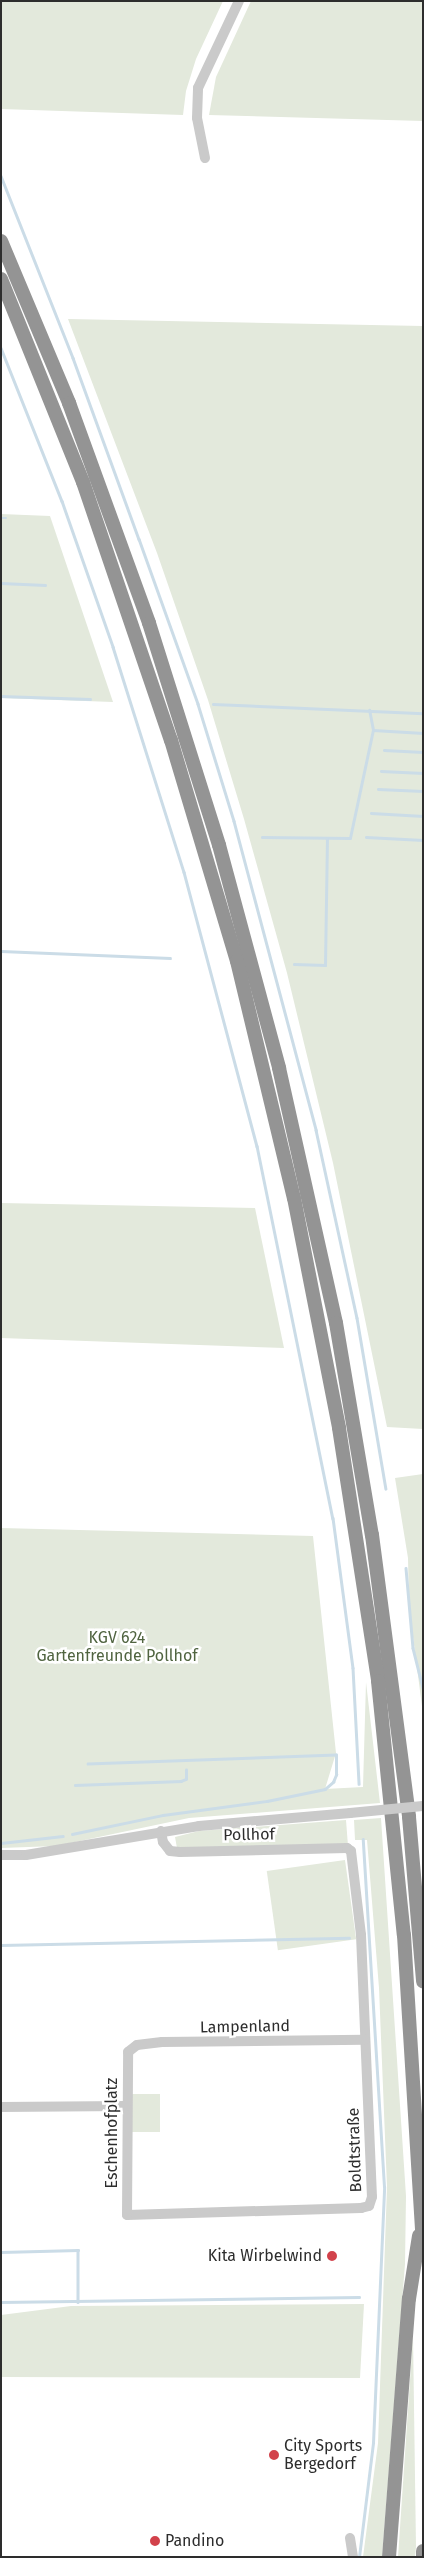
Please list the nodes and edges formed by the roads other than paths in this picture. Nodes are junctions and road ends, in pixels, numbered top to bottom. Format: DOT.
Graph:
graph roads {
  1 [pos="239,1"];
  2 [pos="204,158"];
  3 [pos="1,241"];
  4 [pos="1,279"];
  5 [pos="423,1806"];
  6 [pos="161,1831"];
  7 [pos="351,1851"];
  8 [pos="1,1855"];
  9 [pos="423,1981"];
  10 [pos="365,2040"];
  11 [pos="128,2052"];
  12 [pos="126,2106"];
  13 [pos="1,2108"];
  14 [pos="127,2215"];
  15 [pos="422,2215"];
  16 [pos="423,2247"];
  17 [pos="350,2538"];
  18 [pos="423,2551"];
  19 [pos="353,2557"];
  20 [pos="389,2557"];
  21 [pos="422,2557"];
  1 -- 2 [label="street"];
  3 -- 9 [label="highway"];
  4 -- 15 [label="highway"];
  5 -- 6 [label="street, Pollhof, bridge"];
  6 -- 7 [label="street, Pollhof"];
  6 -- 8 [label="street, Pollhof"];
  7 -- 10 [label="street, Boldtstraße"];
  10 -- 11 [label="street, Lampenland"];
  10 -- 14 [label="street, Boldtstraße"];
  11 -- 12 [label="street, Eschenhofplatz"];
  12 -- 13 [label="street"];
  12 -- 14 [label="street, Eschenhofplatz"];
  15 -- 16 [label="highway"];
  15 -- 20 [label="highway"];
  17 -- 19 [label="street"];
  18 -- 21 [label="highway"];
}
